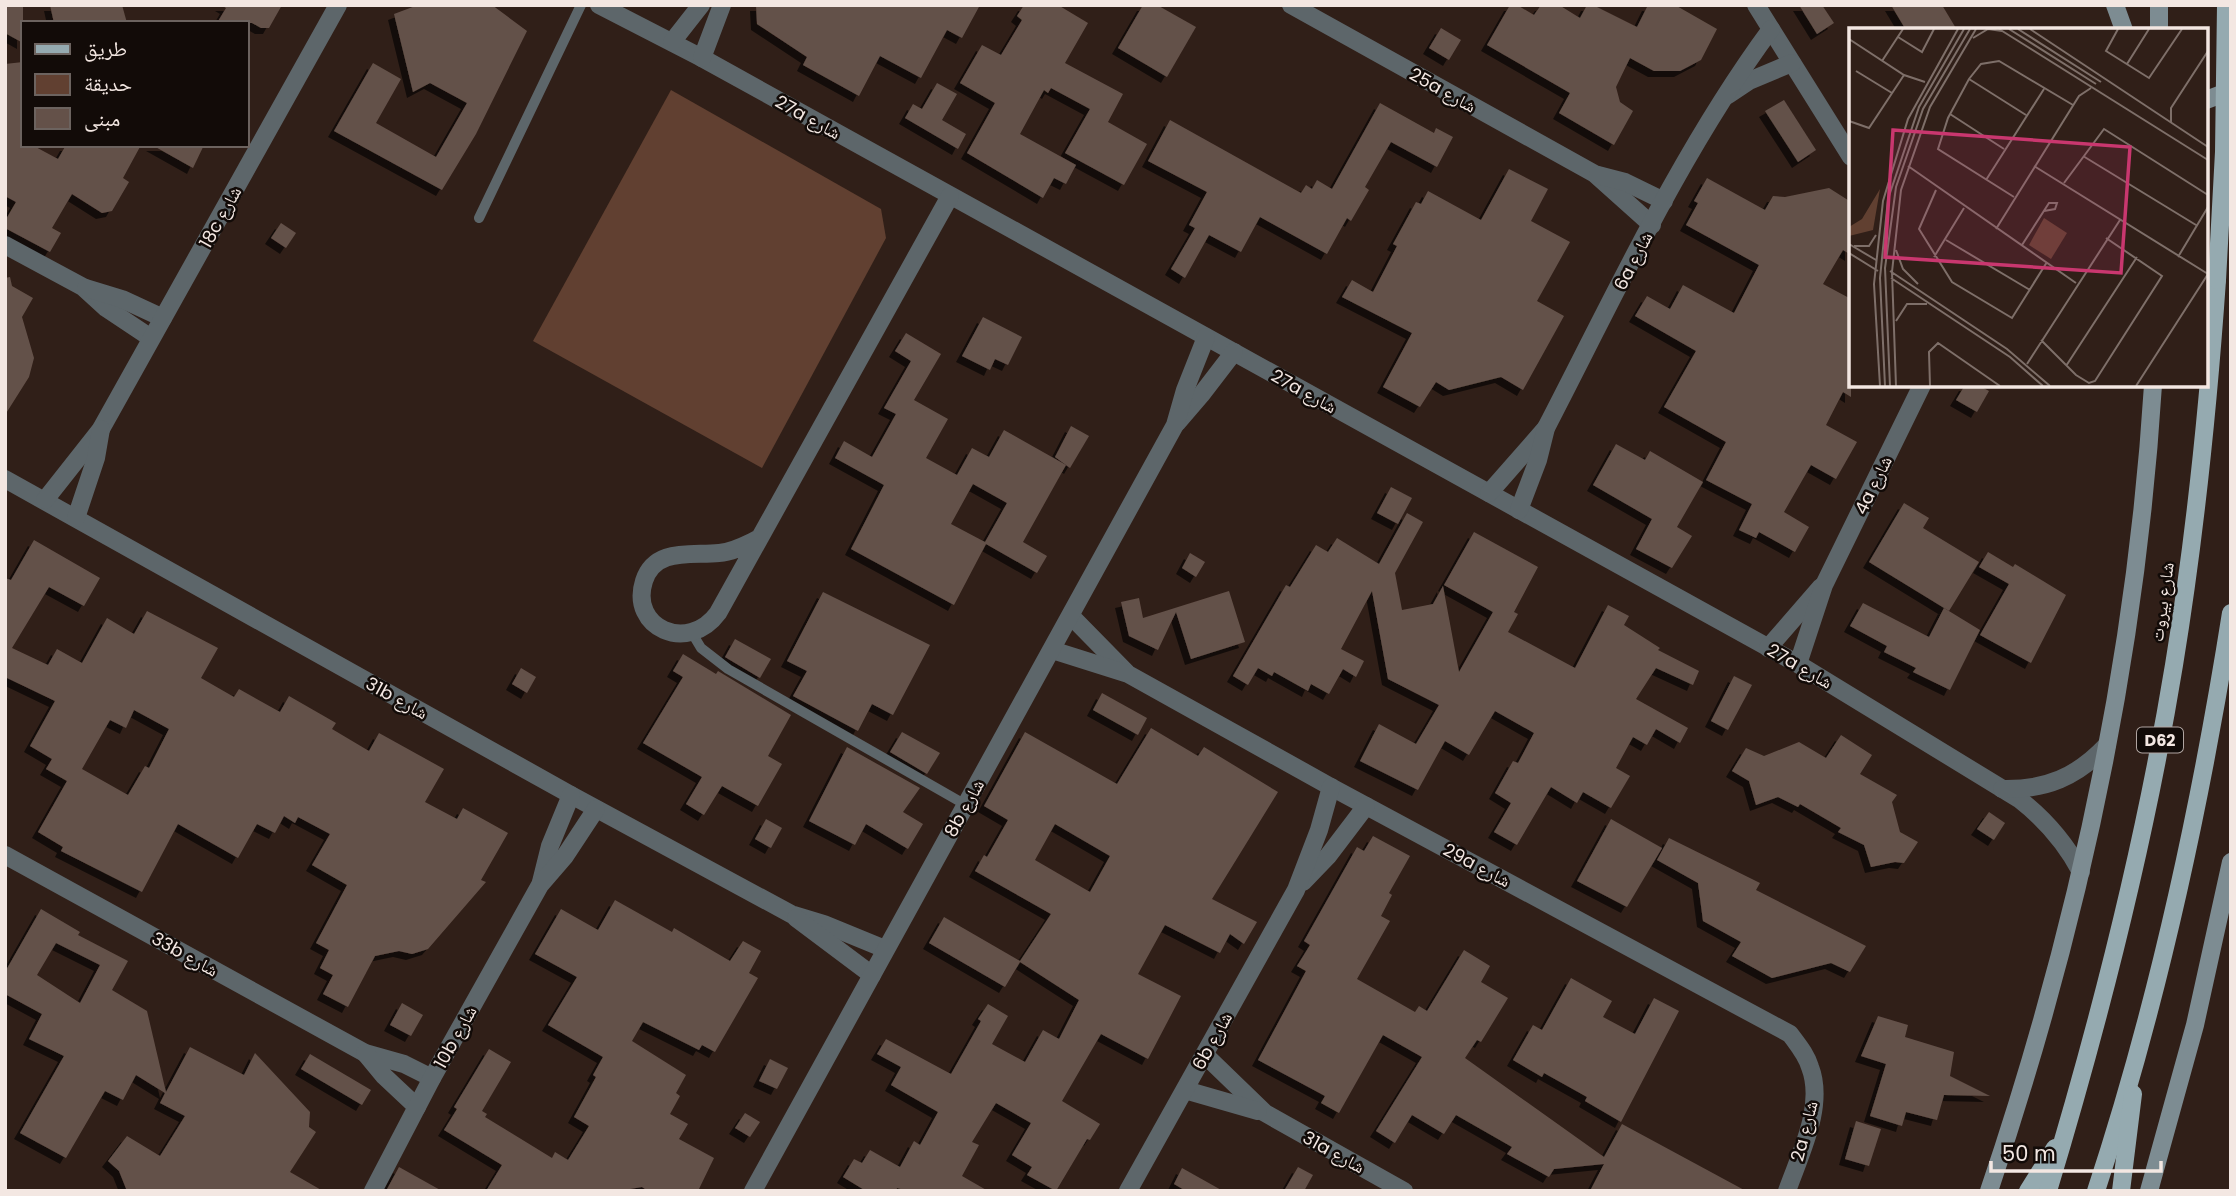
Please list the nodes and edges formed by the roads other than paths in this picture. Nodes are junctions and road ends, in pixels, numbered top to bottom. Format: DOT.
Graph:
graph roads {
  1 [pos="338,5"];
  2 [pos="581,5"];
  3 [pos="599,5"];
  4 [pos="701,5"];
  5 [pos="722,5"];
  6 [pos="1291,5"];
  7 [pos="1756,5"];
  8 [pos="2115,5"];
  9 [pos="2159,5"];
  10 [pos="2226,5"];
  11 [pos="2123,28"];
  12 [pos="2159,28"];
  13 [pos="1771,29"];
  14 [pos="672,42"];
  15 [pos="702,58"];
  16 [pos="1792,63"];
  17 [pos="2231,94"];
  18 [pos="1725,97"];
  19 [pos="2208,99"];
  20 [pos="1849,154"];
  21 [pos="1595,174"];
  22 [pos="950,195"];
  23 [pos="1664,201"];
  24 [pos="479,218"];
  25 [pos="1652,225"];
  26 [pos="5,245"];
  27 [pos="83,287"];
  28 [pos="163,318"];
  29 [pos="1206,337"];
  30 [pos="151,338"];
  31 [pos="1234,352"];
  32 [pos="1921,387"];
  33 [pos="2153,387"];
  34 [pos="1175,425"];
  35 [pos="1546,428"];
  36 [pos="101,429"];
  37 [pos="5,479"];
  38 [pos="1489,493"];
  39 [pos="46,500"];
  40 [pos="1519,510"];
  41 [pos="76,518"];
  42 [pos="760,538"];
  43 [pos="1824,585"];
  44 [pos="2231,613"];
  45 [pos="1071,616"];
  46 [pos="692,634"];
  47 [pos="1768,648"];
  48 [pos="1052,650"];
  49 [pos="1798,664"];
  50 [pos="1128,674"];
  51 [pos="2107,745"];
  52 [pos="1331,787"];
  53 [pos="2002,789"];
  54 [pos="571,795"];
  55 [pos="966,805"];
  56 [pos="1366,806"];
  57 [pos="596,809"];
  58 [pos="5,855"];
  59 [pos="2231,862"];
  60 [pos="2081,872"];
  61 [pos="540,885"];
  62 [pos="1296,890"];
  63 [pos="791,914"];
  64 [pos="2223,930"];
  65 [pos="885,950"];
  66 [pos="872,975"];
  67 [pos="365,1053"];
  68 [pos="1205,1055"];
  69 [pos="2135,1061"];
  70 [pos="1812,1070"];
  71 [pos="432,1078"];
  72 [pos="1185,1090"];
  73 [pos="417,1107"];
  74 [pos="1265,1113"];
  75 [pos="2065,1134"];
  76 [pos="373,1191"];
  77 [pos="753,1191"];
  78 [pos="1128,1191"];
  79 [pos="1404,1191"];
  80 [pos="1787,1191"];
  81 [pos="1989,1191"];
  82 [pos="2028,1191"];
  83 [pos="2048,1191"];
  84 [pos="2096,1191"];
  85 [pos="2121,1191"];
  86 [pos="2149,1191"];
  1 -- 28 [label="street, 18c شارع"];
  2 -- 24 [label="lane"];
  3 -- 14 [label="street, 27a شارع"];
  4 -- 14 [label="street"];
  5 -- 15 [label="street"];
  6 -- 21 [label="street, 25a شارع"];
  7 -- 13 [label="street"];
  8 -- 11 [label="main road"];
  9 -- 12 [label="main road"];
  10 -- 75 [label="main road, شارع بيروت / D62, bridge"];
  13 -- 16 [label="street"];
  13 -- 18 [label="street, 6a شارع"];
  14 -- 15 [label="street, 27a شارع"];
  15 -- 22 [label="street, 27a شارع"];
  16 -- 18 [label="street, 6a شارع"];
  16 -- 20 [label="street"];
  17 -- 19 [label="main road"];
  18 -- 23 [label="street, 6a شارع"];
  21 -- 23 [label="street, 25a شارع"];
  21 -- 25 [label="street, 25a شارع"];
  22 -- 29 [label="street, 27a شارع"];
  22 -- 42 [label="street"];
  23 -- 25 [label="street, 6a شارع"];
  25 -- 35 [label="street, 6a شارع"];
  26 -- 27 [label="street"];
  27 -- 28 [label="street"];
  27 -- 30 [label="street"];
  28 -- 30 [label="street, 18c شارع"];
  29 -- 31 [label="street, 27a شارع"];
  29 -- 34 [label="street, 8b شارع"];
  30 -- 36 [label="street, 18c شارع"];
  31 -- 34 [label="street, 8b شارع"];
  31 -- 38 [label="street, 27a شارع"];
  32 -- 43 [label="street, 4a شارع"];
  33 -- 51 [label="main road, شارع بيروت"];
  34 -- 45 [label="street, 8b شارع"];
  35 -- 38 [label="street, 6a شارع"];
  35 -- 40 [label="street, 6a شارع"];
  36 -- 39 [label="street, 18c شارع"];
  36 -- 41 [label="street, 18c شارع"];
  37 -- 39 [label="street, 31b شارع"];
  38 -- 40 [label="street, 27a شارع"];
  39 -- 41 [label="street, 31b شارع"];
  40 -- 47 [label="street, 27a شارع"];
  41 -- 54 [label="street, 31b شارع"];
  42 -- 46 [label="street"];
  42 -- 46 [label="street"];
  43 -- 47 [label="street, 4a شارع"];
  43 -- 49 [label="street, 4a شارع"];
  44 -- 69 [label="main road, D62"];
  45 -- 48 [label="street, 8b شارع"];
  45 -- 50 [label="street, 29a شارع"];
  46 -- 55 [label="lane"];
  47 -- 49 [label="street, 27a شارع"];
  48 -- 50 [label="street, 29a شارع"];
  48 -- 55 [label="street, 8b شارع"];
  49 -- 53 [label="street, 27a شارع"];
  50 -- 52 [label="street, 29a شارع"];
  51 -- 53 [label="street"];
  51 -- 60 [label="main road, شارع بيروت"];
  52 -- 56 [label="street, 29a شارع"];
  52 -- 62 [label="street, 6b شارع"];
  53 -- 60 [label="street, 27a شارع"];
  54 -- 57 [label="street, 31b شارع"];
  54 -- 61 [label="street, 10b شارع"];
  55 -- 65 [label="street, 8b شارع"];
  56 -- 62 [label="street, 6b شارع"];
  56 -- 70 [label="street, 29a شارع"];
  57 -- 61 [label="street, 10b شارع"];
  57 -- 63 [label="street, 31b شارع"];
  58 -- 67 [label="street, 33b شارع"];
  59 -- 64 [label="main road"];
  60 -- 81 [label="main road, شارع بيروت"];
  61 -- 71 [label="street, 10b شارع"];
  62 -- 68 [label="street, 6b شارع"];
  63 -- 65 [label="street, 31b شارع"];
  63 -- 66 [label="street, 31b شارع"];
  64 -- 86 [label="main road"];
  65 -- 66 [label="street, 8b شارع"];
  66 -- 77 [label="street, 8b شارع"];
  67 -- 71 [label="street, 33b شارع"];
  67 -- 73 [label="street, 33b شارع"];
  68 -- 72 [label="street, 6b شارع"];
  68 -- 74 [label="street, 31a شارع"];
  69 -- 84 [label="main road, D62"];
  69 -- 85 [label="main road"];
  70 -- 80 [label="street, 2a شارع"];
  71 -- 73 [label="street, 10b شارع"];
  72 -- 74 [label="street, 31a شارع"];
  72 -- 78 [label="street, 6b شارع"];
  73 -- 76 [label="street, 10b شارع"];
  74 -- 79 [label="street, 31a شارع"];
  75 -- 82 [label="main road"];
  75 -- 83 [label="main road, شارع بيروت / D62"];
}
